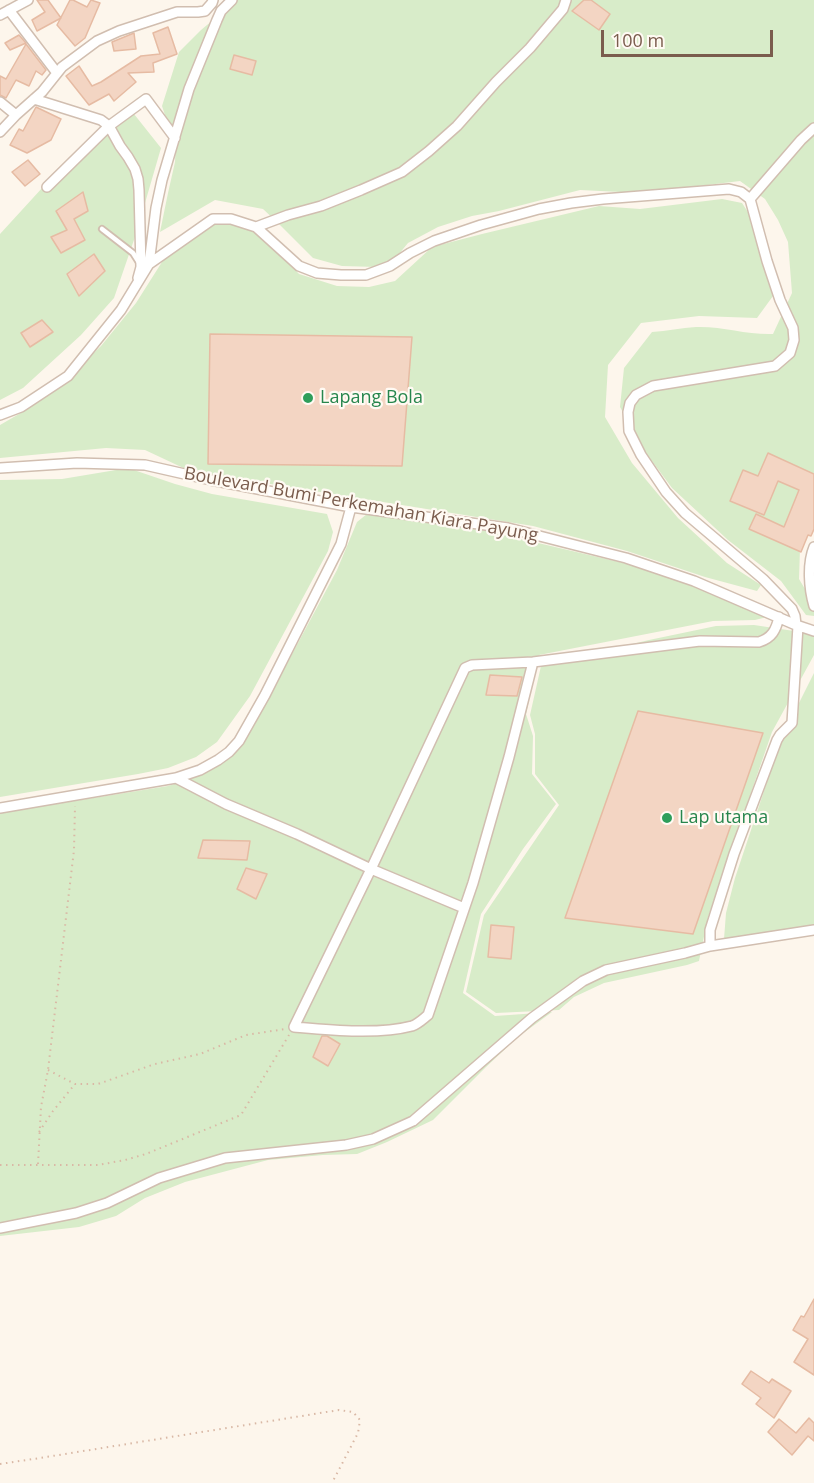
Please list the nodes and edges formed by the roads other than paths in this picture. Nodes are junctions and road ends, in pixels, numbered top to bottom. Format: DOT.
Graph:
graph roads {
  1 [pos="28,0"];
  2 [pos="213,0"];
  3 [pos="232,0"];
  4 [pos="566,0"];
  5 [pos="4,13"];
  6 [pos="57,73"];
  7 [pos="34,99"];
  8 [pos="0,102"];
  9 [pos="16,115"];
  10 [pos="110,126"];
  11 [pos="814,128"];
  12 [pos="0,132"];
  13 [pos="175,138"];
  14 [pos="47,187"];
  15 [pos="750,199"];
  16 [pos="256,227"];
  17 [pos="102,229"];
  18 [pos="145,265"];
  19 [pos="0,415"];
  20 [pos="0,468"];
  21 [pos="351,507"];
  22 [pos="814,547"];
  23 [pos="814,606"];
  24 [pos="779,617"];
  25 [pos="797,626"];
  26 [pos="814,631"];
  27 [pos="533,662"];
  28 [pos="176,778"];
  29 [pos="0,808"];
  30 [pos="371,869"];
  31 [pos="464,908"];
  32 [pos="814,930"];
  33 [pos="710,946"];
  34 [pos="0,1227"];
  1 -- 5 [label="street"];
  2 -- 6 [label="street"];
  3 -- 13 [label="street"];
  4 -- 16 [label="street"];
  5 -- 6 [label="street"];
  6 -- 7 [label="street"];
  7 -- 9 [label="street"];
  7 -- 10 [label="street"];
  8 -- 9 [label="street"];
  9 -- 12 [label="street"];
  10 -- 13 [label="street"];
  10 -- 14 [label="street"];
  10 -- 18 [label="street"];
  11 -- 15 [label="street"];
  13 -- 18 [label="street"];
  15 -- 16 [label="street"];
  15 -- 25 [label="street"];
  16 -- 18 [label="street"];
  17 -- 18 [label="lane"];
  18 -- 19 [label="street"];
  20 -- 21 [label="street, Boulevard Bumi Perkemahan Kiara Payung"];
  21 -- 24 [label="street, Boulevard Bumi Perkemahan Kiara Payung"];
  21 -- 28 [label="street"];
  22 -- 23 [label="street"];
  24 -- 25 [label="street, Boulevard Bumi Perkemahan Kiara Payung"];
  24 -- 27 [label="street"];
  25 -- 26 [label="street, Boulevard Bumi Perkemahan Kiara Payung"];
  25 -- 33 [label="street"];
  27 -- 30 [label="street"];
  27 -- 31 [label="street"];
  28 -- 29 [label="street"];
  28 -- 30 [label="street"];
  30 -- 31 [label="street"];
  30 -- 31 [label="street"];
  32 -- 33 [label="street"];
  33 -- 34 [label="street"];
}
